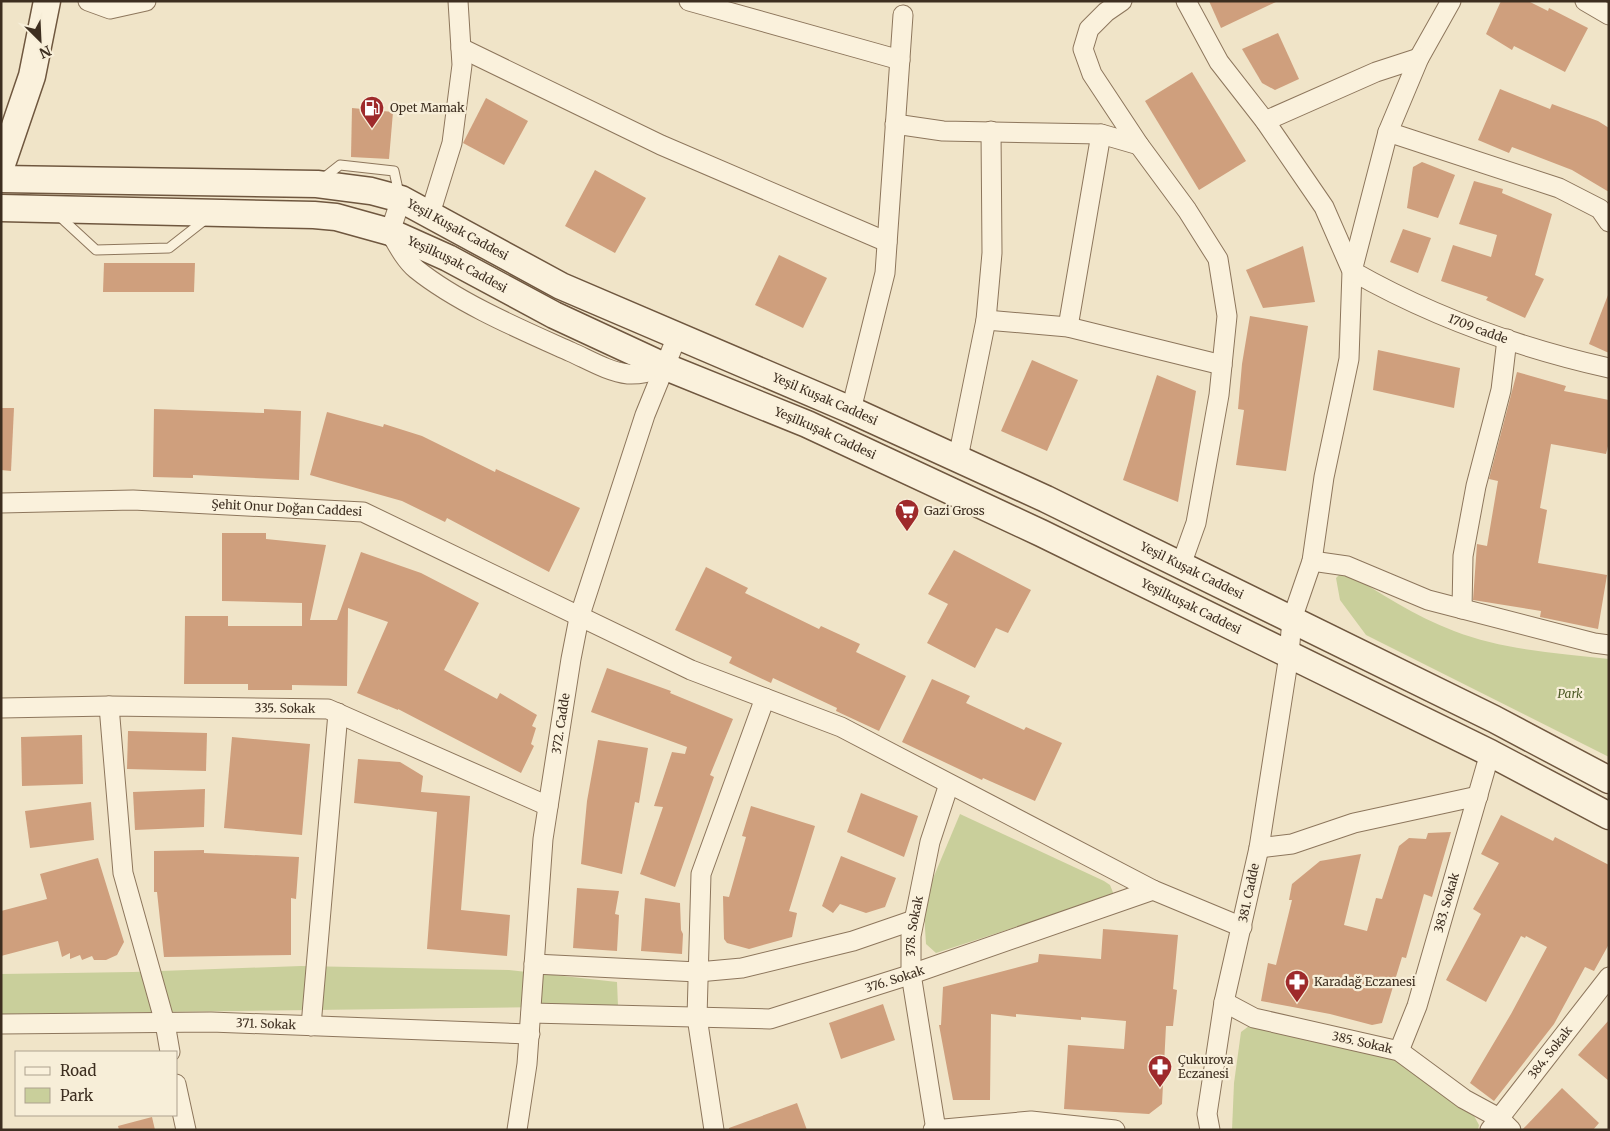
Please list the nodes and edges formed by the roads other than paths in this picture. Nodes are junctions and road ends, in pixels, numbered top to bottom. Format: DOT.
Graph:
graph roads {
  1 [pos="47,1"];
  2 [pos="88,1"];
  3 [pos="146,1"];
  4 [pos="458,1"];
  5 [pos="689,1"];
  6 [pos="1122,1"];
  7 [pos="1186,1"];
  8 [pos="1451,1"];
  9 [pos="1585,1"];
  10 [pos="904,15"];
  11 [pos="1609,15"];
  12 [pos="461,48"];
  13 [pos="1419,58"];
  14 [pos="900,60"];
  15 [pos="1265,121"];
  16 [pos="895,124"];
  17 [pos="991,132"];
  18 [pos="1388,132"];
  19 [pos="1101,134"];
  20 [pos="1139,145"];
  21 [pos="1,168"];
  22 [pos="1,178"];
  23 [pos="317,184"];
  24 [pos="401,199"];
  25 [pos="1,208"];
  26 [pos="52,209"];
  27 [pos="214,213"];
  28 [pos="430,214"];
  29 [pos="314,215"];
  30 [pos="1609,222"];
  31 [pos="390,232"];
  32 [pos="887,242"];
  33 [pos="1352,271"];
  34 [pos="986,320"];
  35 [pos="1068,327"];
  36 [pos="678,334"];
  37 [pos="1507,339"];
  38 [pos="1222,365"];
  39 [pos="666,367"];
  40 [pos="1609,368"];
  41 [pos="850,410"];
  42 [pos="958,458"];
  43 [pos="1,503"];
  44 [pos="1312,561"];
  45 [pos="1181,565"];
  46 [pos="1462,609"];
  47 [pos="580,618"];
  48 [pos="1292,619"];
  49 [pos="1609,645"];
  50 [pos="1289,655"];
  51 [pos="764,698"];
  52 [pos="109,706"];
  53 [pos="1,708"];
  54 [pos="338,713"];
  55 [pos="1490,753"];
  56 [pos="1609,780"];
  57 [pos="949,784"];
  58 [pos="1478,796"];
  59 [pos="548,806"];
  60 [pos="1609,816"];
  61 [pos="1259,848"];
  62 [pos="1153,890"];
  63 [pos="914,920"];
  64 [pos="1242,927"];
  65 [pos="534,964"];
  66 [pos="698,972"];
  67 [pos="911,974"];
  68 [pos="1609,977"];
  69 [pos="1224,1002"];
  70 [pos="531,1013"];
  71 [pos="696,1018"];
  72 [pos="165,1023"];
  73 [pos="1,1024"];
  74 [pos="310,1026"];
  75 [pos="530,1034"];
  76 [pos="170,1051"];
  77 [pos="1399,1051"];
  78 [pos="178,1093"];
  79 [pos="1500,1126"];
  80 [pos="935,1129"];
  81 [pos="186,1130"];
  82 [pos="518,1130"];
  83 [pos="714,1130"];
  84 [pos="1115,1130"];
  85 [pos="1210,1130"];
  1 -- 21 [label="main road"];
  2 -- 3 [label="street"];
  4 -- 12 [label="street"];
  5 -- 14 [label="street"];
  6 -- 20 [label="street"];
  7 -- 15 [label="street"];
  8 -- 13 [label="street"];
  9 -- 11 [label="street"];
  10 -- 14 [label="street"];
  12 -- 28 [label="street"];
  12 -- 32 [label="street"];
  13 -- 15 [label="street"];
  13 -- 18 [label="street"];
  14 -- 16 [label="street"];
  15 -- 33 [label="street"];
  16 -- 17 [label="street"];
  16 -- 32 [label="street"];
  17 -- 19 [label="street"];
  17 -- 34 [label="street"];
  18 -- 30 [label="street"];
  18 -- 33 [label="street"];
  19 -- 20 [label="street"];
  19 -- 35 [label="street"];
  20 -- 38 [label="street"];
  22 -- 23 [label="main road, Yeşil Kuşak Caddesi"];
  23 -- 24 [label="main road, Yeşil Kuşak Caddesi"];
  23 -- 29 [label="street"];
  24 -- 28 [label="main road, Yeşil Kuşak Caddesi"];
  24 -- 31 [label="street"];
  25 -- 26 [label="main road, Yeşilkuşak Caddesi"];
  26 -- 27 [label="main road, Yeşilkuşak Caddesi"];
  26 -- 27 [label="lane"];
  27 -- 29 [label="main road, Yeşilkuşak Caddesi"];
  28 -- 36 [label="main road, Yeşil Kuşak Caddesi"];
  29 -- 31 [label="main road, Yeşilkuşak Caddesi"];
  31 -- 39 [label="main road, Yeşilkuşak Caddesi"];
  32 -- 41 [label="street"];
  33 -- 37 [label="street, 1709 cadde"];
  33 -- 44 [label="street, 381. Cadde"];
  34 -- 35 [label="street"];
  34 -- 42 [label="street"];
  35 -- 38 [label="street"];
  36 -- 39 [label="street, 372. Cadde"];
  36 -- 41 [label="main road, Yeşil Kuşak Caddesi"];
  37 -- 40 [label="street, 1709 cadde"];
  37 -- 46 [label="street"];
  38 -- 45 [label="street"];
  39 -- 47 [label="street, 372. Cadde"];
  39 -- 50 [label="main road, Yeşilkuşak Caddesi"];
  41 -- 42 [label="main road, Yeşil Kuşak Caddesi"];
  42 -- 45 [label="main road, Yeşil Kuşak Caddesi"];
  43 -- 47 [label="street, Şehit Onur Doğan Caddesi"];
  44 -- 46 [label="street"];
  44 -- 48 [label="street, 381. Cadde"];
  45 -- 48 [label="main road, Yeşil Kuşak Caddesi"];
  46 -- 49 [label="street"];
  47 -- 51 [label="street, Şehit Onur Doğan Caddesi"];
  47 -- 59 [label="street, 372. Cadde"];
  48 -- 50 [label="street, 381. Cadde"];
  48 -- 56 [label="main road, Yeşil Kuşak Caddesi"];
  50 -- 55 [label="main road, Yeşilkuşak Caddesi"];
  50 -- 61 [label="street, 381. Cadde"];
  51 -- 57 [label="street, Şehit Onur Doğan Caddesi"];
  51 -- 66 [label="street"];
  52 -- 53 [label="street, 335. Sokak"];
  52 -- 54 [label="street, 335. Sokak"];
  52 -- 72 [label="street"];
  54 -- 59 [label="street, 335. Sokak"];
  54 -- 74 [label="street"];
  55 -- 58 [label="street, 383. Sokak"];
  55 -- 60 [label="main road, Yeşilkuşak Caddesi"];
  57 -- 62 [label="street, Şehit Onur Doğan Caddesi"];
  57 -- 63 [label="street, 378. Sokak"];
  58 -- 61 [label="street"];
  58 -- 77 [label="street, 383. Sokak"];
  59 -- 65 [label="street, 372. Cadde"];
  61 -- 64 [label="street, 381. Cadde"];
  62 -- 64 [label="street"];
  62 -- 67 [label="street, 376. Sokak"];
  63 -- 66 [label="street"];
  63 -- 67 [label="street, 378. Sokak"];
  64 -- 69 [label="street, 381. Cadde"];
  65 -- 66 [label="street"];
  65 -- 70 [label="street, 372. Cadde"];
  66 -- 71 [label="street"];
  67 -- 71 [label="street, 376. Sokak"];
  67 -- 80 [label="street, 378. Sokak"];
  68 -- 79 [label="street, 384. Sokak"];
  69 -- 77 [label="street, 385. Sokak"];
  69 -- 85 [label="street, 381. Cadde"];
  70 -- 71 [label="street, 376. Sokak"];
  70 -- 75 [label="street, 372. Cadde"];
  71 -- 83 [label="street"];
  72 -- 73 [label="street, 371. Sokak"];
  72 -- 74 [label="street, 371. Sokak"];
  72 -- 76 [label="street"];
  74 -- 75 [label="street, 371. Sokak"];
  75 -- 82 [label="street, 372. Cadde"];
  77 -- 79 [label="street, 385. Sokak"];
  78 -- 81 [label="street"];
  80 -- 84 [label="street"];
}
